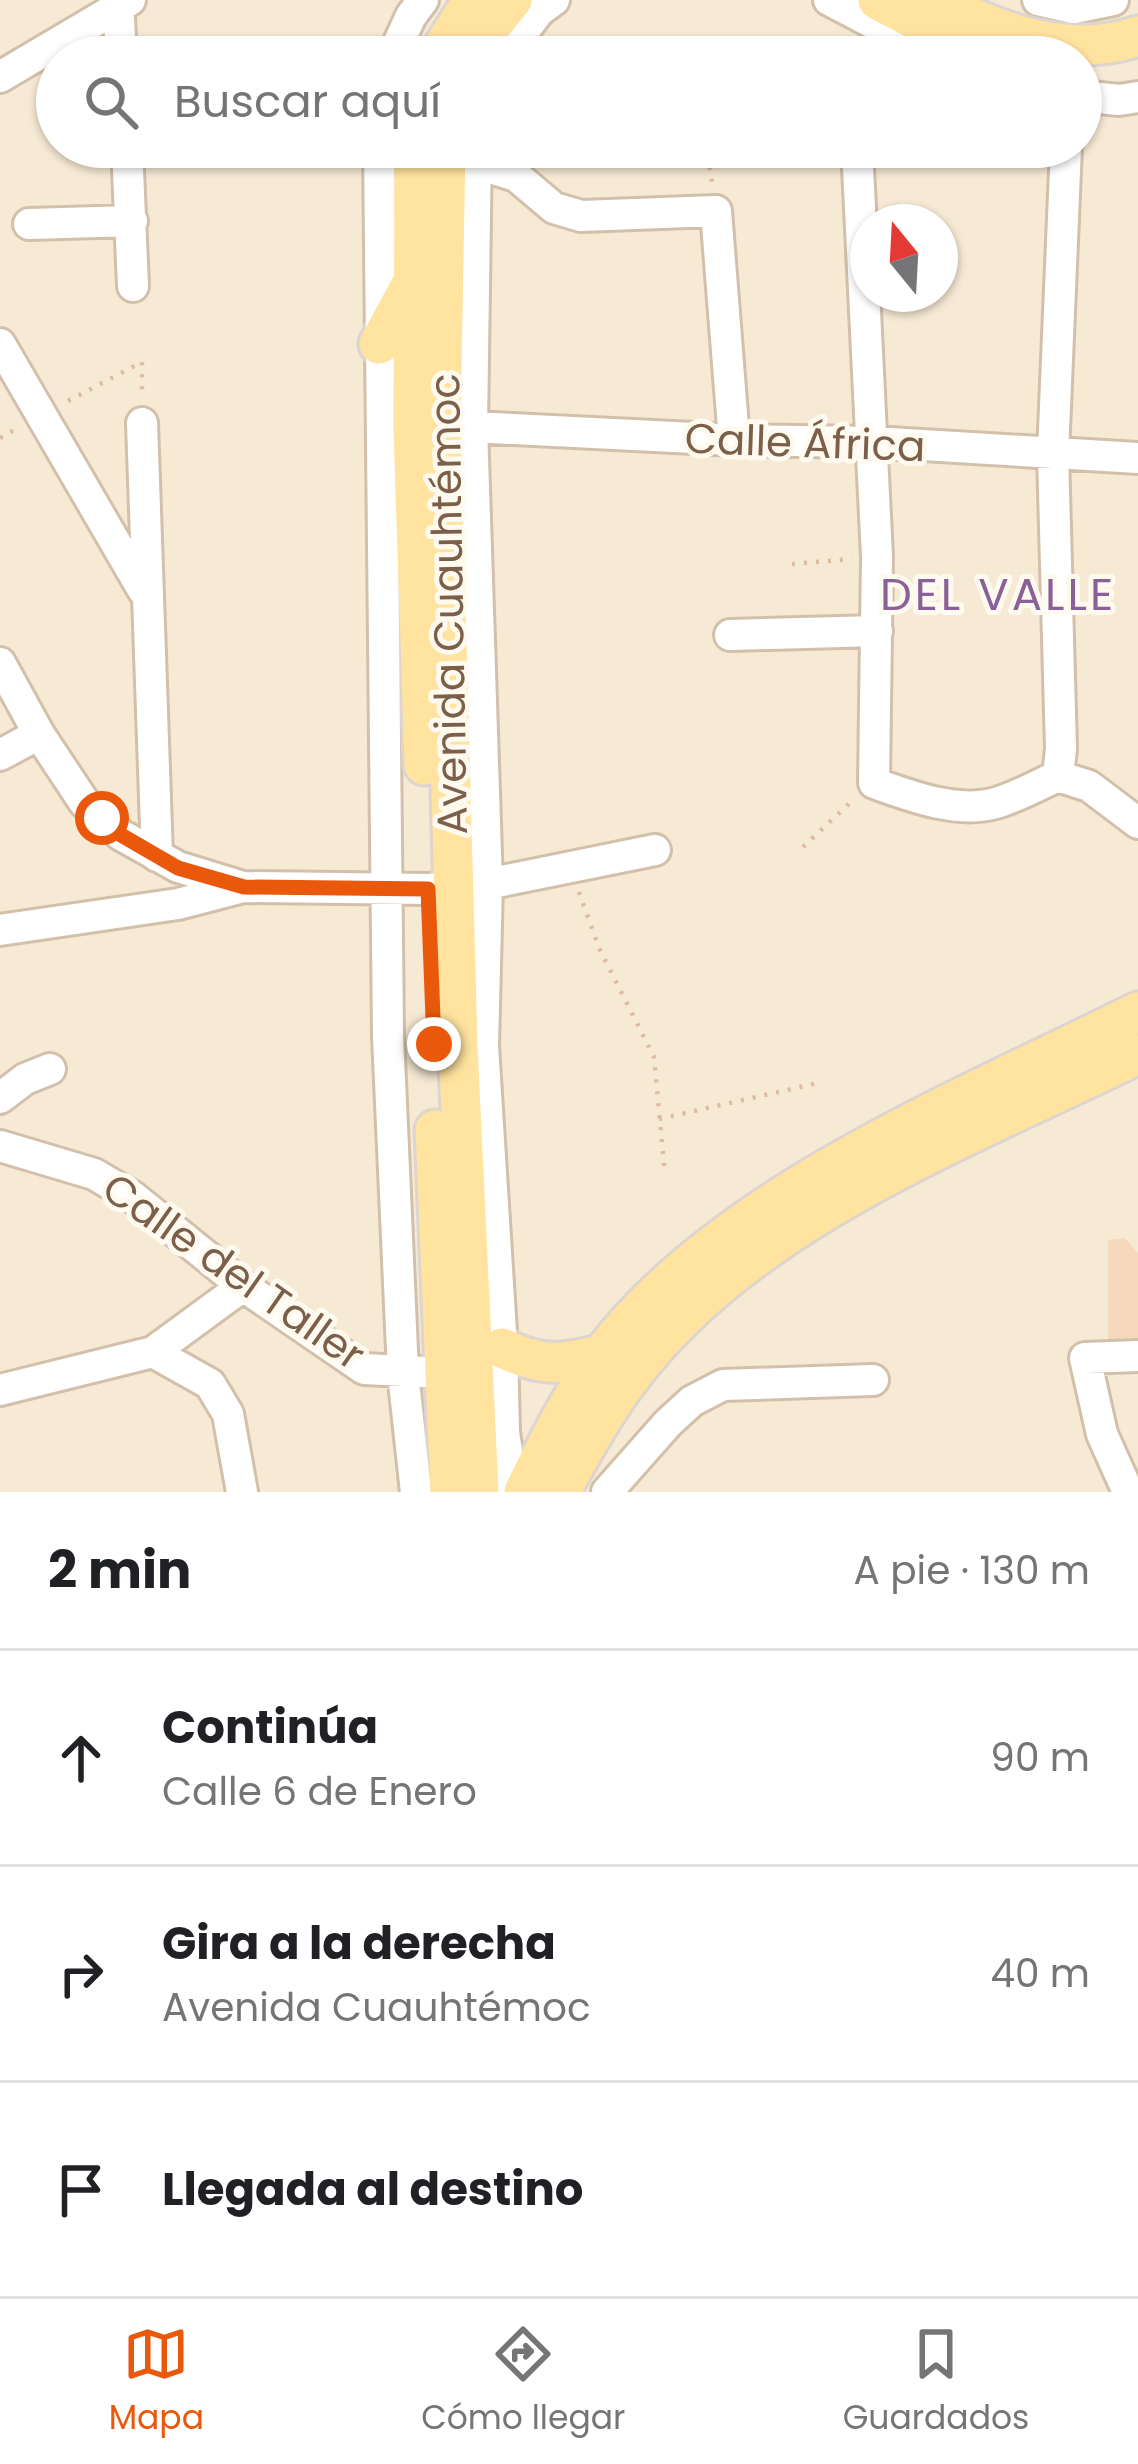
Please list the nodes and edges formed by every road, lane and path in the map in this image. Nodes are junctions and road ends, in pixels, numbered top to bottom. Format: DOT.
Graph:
graph roads {
  1 [pos="473,0"];
  2 [pos="512,0"];
  3 [pos="554,0"];
  4 [pos="830,0"];
  5 [pos="935,0"];
  6 [pos="1038,0"];
  7 [pos="1113,0"];
  8 [pos="122,2"];
  9 [pos="412,5"];
  10 [pos="880,30"];
  11 [pos="67,36"];
  12 [pos="122,36"];
  13 [pos="400,36"];
  14 [pos="450,36"];
  15 [pos="483,36"];
  16 [pos="520,36"];
  17 [pos="1021,36"];
  18 [pos="1138,36"];
  19 [pos="1102,44"];
  20 [pos="36,55"];
  21 [pos="1138,62"];
  22 [pos="1102,66"];
  23 [pos="0,77"];
  24 [pos="1102,98"];
  25 [pos="1138,98"];
  26 [pos="128,168"];
  27 [pos="379,168"];
  28 [pos="414,168"];
  29 [pos="464,168"];
  30 [pos="465,168"];
  31 [pos="499,168"];
  32 [pos="857,168"];
  33 [pos="1065,168"];
  34 [pos="131,221"];
  35 [pos="29,224"];
  36 [pos="414,280"];
  37 [pos="133,286"];
  38 [pos="0,344"];
  39 [pos="379,344"];
  40 [pos="142,362"];
  41 [pos="41,415"];
  42 [pos="142,423"];
  43 [pos="472,427"];
  44 [pos="734,440"];
  45 [pos="873,442"];
  46 [pos="1054,454"];
  47 [pos="1138,458"];
  48 [pos="877,557"];
  49 [pos="792,564"];
  50 [pos="146,595"];
  51 [pos="877,631"];
  52 [pos="730,635"];
  53 [pos="0,663"];
  54 [pos="39,734"];
  55 [pos="0,754"];
  56 [pos="1058,776"];
  57 [pos="874,783"];
  58 [pos="1138,823"];
  59 [pos="803,847"];
  60 [pos="655,850"];
  61 [pos="157,856"];
  62 [pos="571,869"];
  63 [pos="244,887"];
  64 [pos="440,887"];
  65 [pos="0,930"];
  66 [pos="1138,1012"];
  67 [pos="1138,1054"];
  68 [pos="50,1069"];
  69 [pos="818,1083"];
  70 [pos="0,1098"];
  71 [pos="659,1119"];
  72 [pos="0,1146"];
  73 [pos="665,1175"];
  74 [pos="243,1286"];
  75 [pos="502,1348"];
  76 [pos="154,1352"];
  77 [pos="603,1354"];
  78 [pos="1138,1356"];
  79 [pos="403,1373"];
  80 [pos="458,1374"];
  81 [pos="873,1380"];
  82 [pos="0,1390"];
  83 [pos="242,1492"];
  84 [pos="416,1492"];
  85 [pos="450,1492"];
  86 [pos="479,1492"];
  87 [pos="513,1492"];
  88 [pos="524,1492"];
  89 [pos="560,1492"];
  90 [pos="607,1492"];
  91 [pos="1128,1492"];
  1 -- 14 [label="main road"];
  2 -- 15 [label="main road"];
  3 -- 16 [label="street"];
  4 -- 10 [label="street"];
  5 -- 17 [label="main road"];
  6 -- 7 [label="street"];
  8 -- 11 [label="street"];
  8 -- 12 [label="street"];
  9 -- 13 [label="street"];
  18 -- 19 [label="main road"];
  20 -- 23 [label="street"];
  21 -- 22 [label="main road"];
  24 -- 25 [label="street"];
  26 -- 34 [label="street"];
  27 -- 39 [label="street"];
  28 -- 36 [label="main road, Avenida Cuauhtémoc"];
  29 -- 64 [label="main road, Avenida Cuauhtémoc"];
  30 -- 43 [label="street"];
  31 -- 44 [label="street"];
  32 -- 45 [label="street"];
  33 -- 46 [label="street"];
  34 -- 35 [label="street"];
  34 -- 37 [label="street"];
  36 -- 39 [label="main road"];
  36 -- 64 [label="main road, Avenida Cuauhtémoc"];
  38 -- 41 [label="street"];
  39 -- 64 [label="street"];
  40 -- 41 [label="path"];
  41 -- 50 [label="street"];
  42 -- 50 [label="street"];
  43 -- 44 [label="street, Calle África"];
  43 -- 64 [label="street"];
  44 -- 45 [label="street, Calle África"];
  45 -- 46 [label="street, Calle África"];
  45 -- 48 [label="street"];
  46 -- 47 [label="street, Calle África"];
  46 -- 56 [label="street"];
  48 -- 49 [label="path"];
  48 -- 51 [label="street"];
  50 -- 61 [label="street"];
  51 -- 52 [label="street"];
  51 -- 57 [label="street"];
  53 -- 54 [label="street"];
  54 -- 55 [label="street"];
  54 -- 61 [label="street"];
  56 -- 57 [label="street"];
  56 -- 58 [label="street"];
  57 -- 59 [label="path"];
  60 -- 62 [label="street"];
  61 -- 63 [label="street"];
  62 -- 64 [label="street"];
  62 -- 71 [label="path"];
  63 -- 64 [label="street"];
  63 -- 65 [label="street"];
  64 -- 75 [label="street"];
  64 -- 79 [label="street"];
  64 -- 80 [label="main road, Avenida Cuauhtémoc"];
  66 -- 77 [label="main road"];
  67 -- 89 [label="main road"];
  68 -- 70 [label="street"];
  69 -- 71 [label="path"];
  71 -- 73 [label="path"];
  72 -- 74 [label="street, Calle del Taller"];
  74 -- 76 [label="street"];
  74 -- 79 [label="street, Calle del Taller"];
  75 -- 77 [label="main road"];
  75 -- 87 [label="street"];
  76 -- 82 [label="street"];
  76 -- 83 [label="street"];
  77 -- 88 [label="main road"];
  78 -- 91 [label="street"];
  79 -- 80 [label="street, Calle del Taller"];
  79 -- 84 [label="street"];
  80 -- 85 [label="main road, Avenida Cuauhtémoc"];
  80 -- 86 [label="main road, Avenida Cuauhtémoc"];
  81 -- 90 [label="street"];
}
